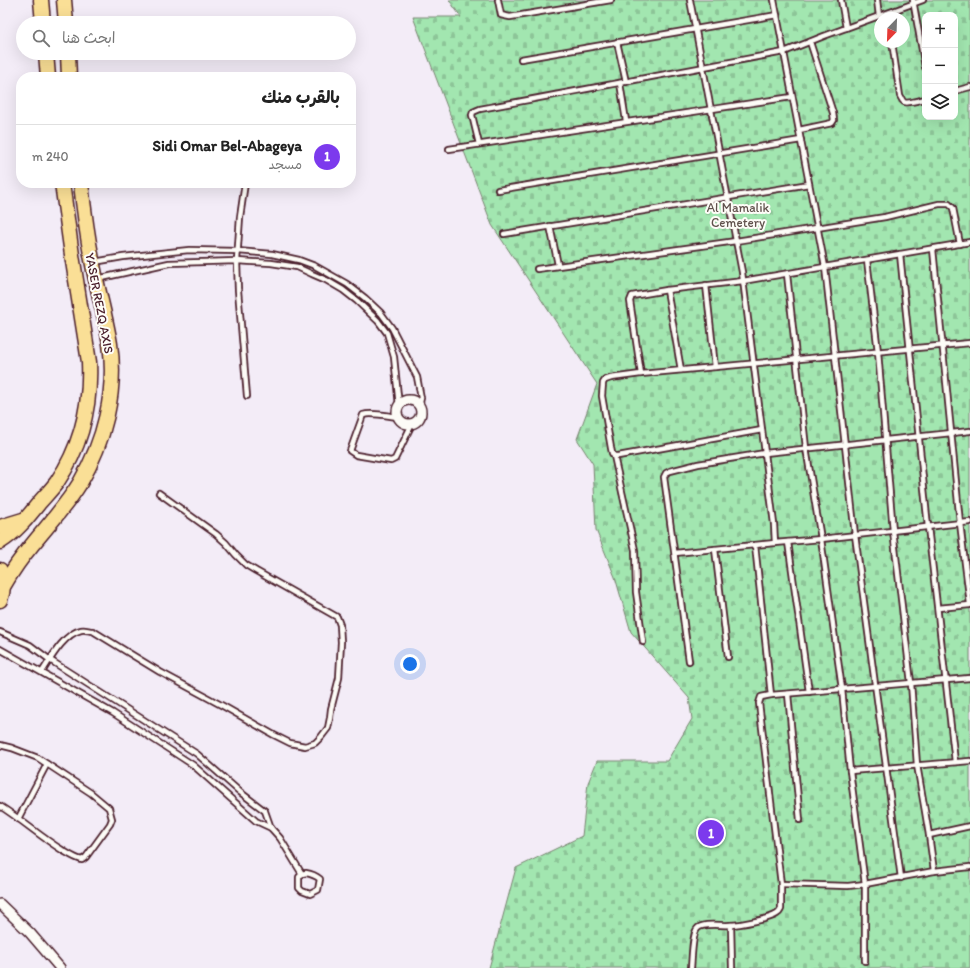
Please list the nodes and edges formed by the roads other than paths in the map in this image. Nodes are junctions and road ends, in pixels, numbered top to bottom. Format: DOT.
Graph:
graph roads {
  1 [pos="42,0"];
  2 [pos="64,0"];
  3 [pos="498,0"];
  4 [pos="612,0"];
  5 [pos="690,0"];
  6 [pos="774,0"];
  7 [pos="841,0"];
  8 [pos="877,0"];
  9 [pos="923,0"];
  10 [pos="603,1"];
  11 [pos="913,2"];
  12 [pos="878,12"];
  13 [pos="894,12"];
  14 [pos="777,15"];
  15 [pos="43,16"];
  16 [pos="65,16"];
  17 [pos="874,18"];
  18 [pos="696,28"];
  19 [pos="846,28"];
  20 [pos="617,42"];
  21 [pos="810,42"];
  22 [pos="893,48"];
  23 [pos="922,51"];
  24 [pos="784,52"];
  25 [pos="521,59"];
  26 [pos="47,60"];
  27 [pos="68,60"];
  28 [pos="704,68"];
  29 [pos="48,72"];
  30 [pos="69,72"];
  31 [pos="626,82"];
  32 [pos="620,84"];
  33 [pos="970,87"];
  34 [pos="958,90"];
  35 [pos="792,97"];
  36 [pos="922,100"];
  37 [pos="711,108"];
  38 [pos="626,121"];
  39 [pos="799,130"];
  40 [pos="801,140"];
  41 [pos="479,144"];
  42 [pos="449,149"];
  43 [pos="720,153"];
  44 [pos="809,184"];
  45 [pos="63,188"];
  46 [pos="82,188"];
  47 [pos="244,188"];
  48 [pos="498,190"];
  49 [pos="728,198"];
  50 [pos="550,226"];
  51 [pos="817,227"];
  52 [pos="504,234"];
  53 [pos="736,241"];
  54 [pos="970,242"];
  55 [pos="960,244"];
  56 [pos="933,249"];
  57 [pos="238,251"];
  58 [pos="900,254"];
  59 [pos="866,260"];
  60 [pos="237,261"];
  61 [pos="92,262"];
  62 [pos="558,266"];
  63 [pos="825,267"];
  64 [pos="537,269"];
  65 [pos="787,274"];
  66 [pos="96,280"];
  67 [pos="743,281"];
  68 [pos="706,285"];
  69 [pos="667,290"];
  70 [pos="970,343"];
  71 [pos="942,346"];
  72 [pos="910,349"];
  73 [pos="878,352"];
  74 [pos="835,356"];
  75 [pos="796,359"];
  76 [pos="754,363"];
  77 [pos="715,367"];
  78 [pos="681,370"];
  79 [pos="640,374"];
  80 [pos="247,396"];
  81 [pos="399,406"];
  82 [pos="420,408"];
  83 [pos="398,417"];
  84 [pos="412,424"];
  85 [pos="762,430"];
  86 [pos="970,431"];
  87 [pos="951,433"];
  88 [pos="919,437"];
  89 [pos="886,440"];
  90 [pos="845,444"];
  91 [pos="806,448"];
  92 [pos="765,453"];
  93 [pos="614,456"];
  94 [pos="159,492"];
  95 [pos="26,519"];
  96 [pos="970,522"];
  97 [pos="960,523"];
  98 [pos="0,527"];
  99 [pos="928,527"];
  100 [pos="893,531"];
  101 [pos="855,535"];
  102 [pos="821,539"];
  103 [pos="0,542"];
  104 [pos="788,542"];
  105 [pos="775,543"];
  106 [pos="755,545"];
  107 [pos="715,549"];
  108 [pos="675,553"];
  109 [pos="0,570"];
  110 [pos="4,585"];
  111 [pos="0,600"];
  112 [pos="970,604"];
  113 [pos="938,608"];
  114 [pos="0,632"];
  115 [pos="643,642"];
  116 [pos="0,649"];
  117 [pos="728,657"];
  118 [pos="50,660"];
  119 [pos="689,661"];
  120 [pos="42,672"];
  121 [pos="970,678"];
  122 [pos="946,680"];
  123 [pos="911,683"];
  124 [pos="875,686"];
  125 [pos="842,689"];
  126 [pos="809,692"];
  127 [pos="788,694"];
  128 [pos="771,695"];
  129 [pos="0,745"];
  130 [pos="970,761"];
  131 [pos="955,762"];
  132 [pos="47,764"];
  133 [pos="917,765"];
  134 [pos="212,768"];
  135 [pos="886,768"];
  136 [pos="850,771"];
  137 [pos="205,774"];
  138 [pos="0,806"];
  139 [pos="18,819"];
  140 [pos="800,820"];
  141 [pos="970,826"];
  142 [pos="271,828"];
  143 [pos="929,835"];
  144 [pos="970,867"];
  145 [pos="934,871"];
  146 [pos="302,874"];
  147 [pos="901,878"];
  148 [pos="781,884"];
  149 [pos="865,884"];
  150 [pos="0,904"];
  151 [pos="731,925"];
  152 [pos="865,961"];
  153 [pos="60,968"];
  154 [pos="691,968"];
  155 [pos="732,968"];
  1 -- 15 [label="main road"];
  2 -- 16 [label="main road"];
  3 -- 10 [label="lane"];
  4 -- 10 [label="lane"];
  5 -- 18 [label="lane"];
  6 -- 14 [label="lane"];
  7 -- 19 [label="lane"];
  8 -- 12 [label="lane"];
  9 -- 11 [label="lane"];
  11 -- 13 [label="lane"];
  11 -- 23 [label="lane"];
  14 -- 18 [label="lane"];
  14 -- 24 [label="lane"];
  17 -- 19 [label="lane"];
  18 -- 20 [label="lane"];
  18 -- 28 [label="lane"];
  19 -- 21 [label="lane"];
  20 -- 25 [label="lane"];
  20 -- 31 [label="lane"];
  21 -- 24 [label="lane"];
  21 -- 39 [label="lane"];
  22 -- 36 [label="lane"];
  24 -- 28 [label="lane"];
  24 -- 35 [label="lane"];
  26 -- 29 [label="main road"];
  27 -- 30 [label="main road"];
  28 -- 31 [label="lane"];
  28 -- 37 [label="lane"];
  31 -- 32 [label="lane"];
  32 -- 38 [label="lane"];
  32 -- 41 [label="lane"];
  33 -- 34 [label="lane"];
  35 -- 37 [label="lane"];
  35 -- 39 [label="lane"];
  37 -- 38 [label="lane"];
  37 -- 43 [label="lane"];
  38 -- 41 [label="lane"];
  39 -- 40 [label="lane"];
  40 -- 43 [label="lane"];
  40 -- 44 [label="lane"];
  41 -- 42 [label="lane"];
  43 -- 48 [label="lane"];
  43 -- 49 [label="lane"];
  44 -- 49 [label="lane"];
  44 -- 51 [label="lane"];
  45 -- 95 [label="main road, YASER REZQ AXIS"];
  46 -- 61 [label="main road, YASER REZQ AXIS"];
  47 -- 57 [label="lane"];
  49 -- 50 [label="lane"];
  49 -- 53 [label="lane"];
  50 -- 52 [label="lane"];
  50 -- 62 [label="lane"];
  51 -- 53 [label="lane"];
  51 -- 55 [label="lane"];
  51 -- 63 [label="lane"];
  53 -- 62 [label="lane"];
  53 -- 67 [label="lane"];
  54 -- 55 [label="lane"];
  55 -- 56 [label="lane"];
  56 -- 58 [label="lane"];
  56 -- 71 [label="lane"];
  57 -- 60 [label="lane"];
  57 -- 61 [label="lane"];
  57 -- 82 [label="lane"];
  58 -- 59 [label="lane"];
  58 -- 72 [label="lane"];
  59 -- 63 [label="lane"];
  59 -- 73 [label="lane"];
  60 -- 66 [label="lane"];
  60 -- 80 [label="lane"];
  60 -- 81 [label="lane"];
  61 -- 66 [label="main road, YASER REZQ AXIS"];
  62 -- 64 [label="lane"];
  63 -- 65 [label="lane"];
  63 -- 74 [label="lane"];
  65 -- 67 [label="lane"];
  65 -- 75 [label="lane"];
  66 -- 110 [label="main road, YASER REZQ AXIS"];
  67 -- 68 [label="lane"];
  67 -- 76 [label="lane"];
  68 -- 69 [label="lane"];
  68 -- 77 [label="lane"];
  69 -- 78 [label="lane"];
  69 -- 79 [label="lane"];
  70 -- 71 [label="lane"];
  71 -- 72 [label="lane"];
  71 -- 87 [label="lane"];
  72 -- 73 [label="lane"];
  72 -- 88 [label="lane"];
  73 -- 74 [label="lane"];
  73 -- 89 [label="lane"];
  74 -- 75 [label="lane"];
  74 -- 90 [label="lane"];
  75 -- 76 [label="lane"];
  75 -- 91 [label="lane"];
  76 -- 77 [label="lane"];
  76 -- 85 [label="lane"];
  77 -- 78 [label="lane"];
  78 -- 79 [label="lane"];
  79 -- 93 [label="lane"];
  81 -- 82 [label="street"];
  81 -- 83 [label="street"];
  82 -- 84 [label="street"];
  83 -- 84 [label="street"];
  83 -- 84 [label="lane"];
  85 -- 92 [label="lane"];
  85 -- 93 [label="lane"];
  86 -- 87 [label="lane"];
  87 -- 88 [label="lane"];
  87 -- 97 [label="lane"];
  88 -- 89 [label="lane"];
  88 -- 99 [label="lane"];
  89 -- 90 [label="lane"];
  89 -- 100 [label="lane"];
  90 -- 91 [label="lane"];
  90 -- 101 [label="lane"];
  91 -- 92 [label="lane"];
  91 -- 102 [label="lane"];
  92 -- 105 [label="lane"];
  92 -- 108 [label="lane"];
  93 -- 115 [label="lane"];
  94 -- 118 [label="lane"];
  95 -- 98 [label="main road"];
  95 -- 103 [label="main road, YASER REZQ AXIS"];
  96 -- 97 [label="lane"];
  97 -- 99 [label="lane"];
  97 -- 112 [label="lane"];
  99 -- 100 [label="lane"];
  99 -- 113 [label="lane"];
  100 -- 101 [label="lane"];
  100 -- 123 [label="lane"];
  101 -- 102 [label="lane"];
  101 -- 124 [label="lane"];
  102 -- 104 [label="lane"];
  102 -- 125 [label="lane"];
  104 -- 105 [label="lane"];
  104 -- 126 [label="lane"];
  105 -- 106 [label="lane"];
  106 -- 107 [label="lane"];
  106 -- 128 [label="lane"];
  107 -- 108 [label="lane"];
  107 -- 117 [label="lane"];
  108 -- 119 [label="lane"];
  109 -- 110 [label="main road"];
  110 -- 111 [label="main road"];
  112 -- 113 [label="lane"];
  113 -- 122 [label="lane"];
  114 -- 118 [label="lane"];
  116 -- 120 [label="lane"];
  118 -- 120 [label="lane"];
  118 -- 134 [label="lane"];
  120 -- 137 [label="lane"];
  121 -- 122 [label="lane"];
  122 -- 123 [label="lane"];
  122 -- 131 [label="lane"];
  123 -- 124 [label="lane"];
  123 -- 133 [label="lane"];
  124 -- 125 [label="lane"];
  124 -- 135 [label="lane"];
  125 -- 126 [label="lane"];
  125 -- 136 [label="lane"];
  126 -- 127 [label="lane"];
  127 -- 128 [label="lane"];
  127 -- 140 [label="lane"];
  128 -- 148 [label="lane"];
  129 -- 132 [label="lane"];
  130 -- 131 [label="lane"];
  131 -- 133 [label="lane"];
  132 -- 139 [label="lane"];
  132 -- 139 [label="lane"];
  133 -- 135 [label="lane"];
  133 -- 143 [label="lane"];
  134 -- 137 [label="lane"];
  134 -- 142 [label="lane"];
  135 -- 136 [label="lane"];
  135 -- 147 [label="lane"];
  136 -- 149 [label="lane"];
  137 -- 142 [label="lane"];
  138 -- 139 [label="lane"];
  141 -- 143 [label="lane"];
  142 -- 146 [label="lane"];
  143 -- 145 [label="lane"];
  144 -- 145 [label="lane"];
  145 -- 147 [label="lane"];
  146 -- 146 [label="lane"];
  147 -- 149 [label="lane"];
  148 -- 149 [label="lane"];
  148 -- 151 [label="lane"];
  149 -- 152 [label="lane"];
  150 -- 153 [label="street"];
  151 -- 154 [label="lane"];
  151 -- 155 [label="lane"];
}
